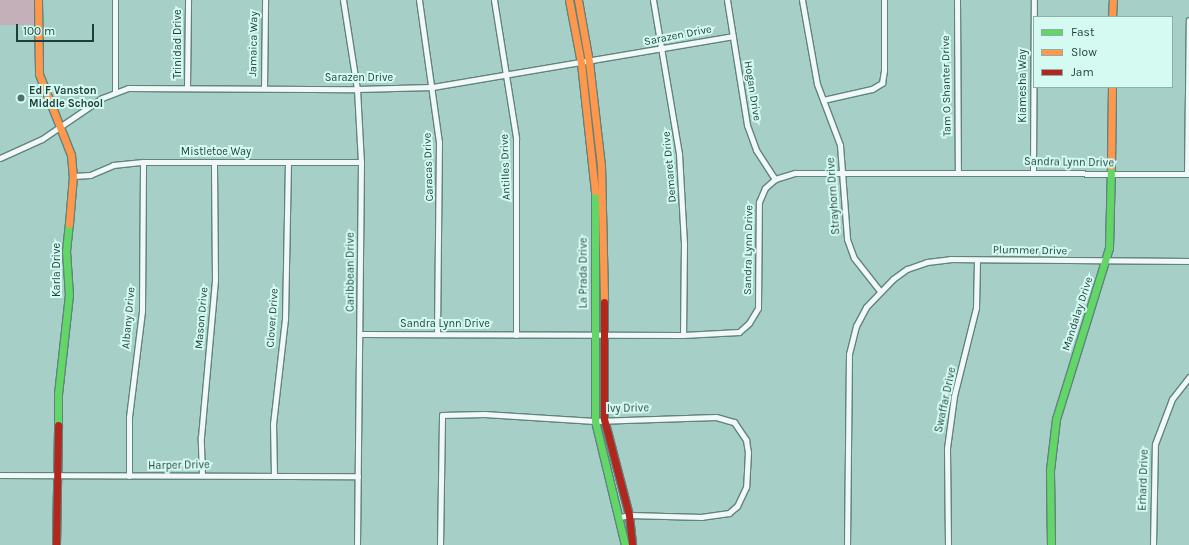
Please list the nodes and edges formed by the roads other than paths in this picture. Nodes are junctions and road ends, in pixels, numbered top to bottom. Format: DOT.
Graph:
graph roads {
  1 [pos="38,0"];
  2 [pos="115,0"];
  3 [pos="188,0"];
  4 [pos="265,0"];
  5 [pos="343,0"];
  6 [pos="419,0"];
  7 [pos="494,0"];
  8 [pos="569,0"];
  9 [pos="578,0"];
  10 [pos="653,0"];
  11 [pos="727,0"];
  12 [pos="802,0"];
  13 [pos="884,0"];
  14 [pos="957,0"];
  15 [pos="1034,0"];
  16 [pos="1112,0"];
  17 [pos="1034,16"];
  18 [pos="1112,16"];
  19 [pos="1189,20"];
  20 [pos="733,36"];
  21 [pos="662,50"];
  22 [pos="589,62"];
  23 [pos="581,63"];
  24 [pos="505,75"];
  25 [pos="187,87"];
  26 [pos="432,87"];
  27 [pos="264,88"];
  28 [pos="1033,88"];
  29 [pos="1112,88"];
  30 [pos="357,90"];
  31 [pos="115,92"];
  32 [pos="823,100"];
  33 [pos="60,127"];
  34 [pos="0,158"];
  35 [pos="142,162"];
  36 [pos="288,162"];
  37 [pos="361,162"];
  38 [pos="214,163"];
  39 [pos="844,173"];
  40 [pos="958,173"];
  41 [pos="1033,173"];
  42 [pos="1111,174"];
  43 [pos="1188,174"];
  44 [pos="73,176"];
  45 [pos="775,179"];
  46 [pos="977,260"];
  47 [pos="1106,260"];
  48 [pos="1189,261"];
  49 [pos="880,291"];
  50 [pos="361,334"];
  51 [pos="437,334"];
  52 [pos="516,335"];
  53 [pos="594,335"];
  54 [pos="605,335"];
  55 [pos="683,335"];
  56 [pos="1189,377"];
  57 [pos="604,419"];
  58 [pos="595,421"];
  59 [pos="613,458"];
  60 [pos="604,460"];
  61 [pos="0,474"];
  62 [pos="56,475"];
  63 [pos="202,475"];
  64 [pos="274,475"];
  65 [pos="129,476"];
  66 [pos="358,476"];
  67 [pos="629,514"];
  68 [pos="620,517"];
  69 [pos="56,545"];
  70 [pos="358,545"];
  71 [pos="440,545"];
  72 [pos="625,545"];
  73 [pos="632,545"];
  74 [pos="847,545"];
  75 [pos="948,545"];
  76 [pos="1051,545"];
  77 [pos="1153,545"];
  1 -- 33 [label="main road, Karla Drive"];
  2 -- 31 [label="street"];
  3 -- 25 [label="street, Trinidad Drive"];
  4 -- 27 [label="street, Jamaica Way"];
  5 -- 30 [label="street, Caribbean Drive"];
  6 -- 26 [label="street, Caracas Drive"];
  7 -- 24 [label="street, Antilles Drive"];
  8 -- 23 [label="main road, La Prada Drive"];
  9 -- 22 [label="main road, La Prada Drive"];
  10 -- 21 [label="street, Demaret Drive"];
  11 -- 20 [label="street, Hogan Drive"];
  12 -- 32 [label="street, Strayhorn Drive"];
  13 -- 32 [label="street"];
  14 -- 40 [label="street, Tam O Shanter Drive"];
  15 -- 17 [label="street, Kiamesha Way"];
  16 -- 18 [label="main road"];
  19 -- 43 [label="street"];
  20 -- 21 [label="street, Sarazen Drive"];
  20 -- 45 [label="street, Hogan Drive"];
  21 -- 22 [label="street, Sarazen Drive"];
  21 -- 55 [label="street, Demaret Drive"];
  22 -- 23 [label="street, Sarazen Drive"];
  22 -- 54 [label="main road, La Prada Drive"];
  23 -- 24 [label="street, Sarazen Drive"];
  23 -- 53 [label="main road, La Prada Drive"];
  24 -- 26 [label="street, Sarazen Drive"];
  24 -- 52 [label="street, Antilles Drive"];
  25 -- 27 [label="street, Sarazen Drive"];
  25 -- 31 [label="street, Sarazen Drive"];
  26 -- 30 [label="street, Sarazen Drive"];
  26 -- 51 [label="street, Caracas Drive"];
  27 -- 30 [label="street, Sarazen Drive"];
  28 -- 41 [label="street, Kiamesha Way"];
  29 -- 42 [label="main road, Mandalay Drive"];
  30 -- 37 [label="street, Caribbean Drive"];
  31 -- 33 [label="street, Sarazen Drive"];
  32 -- 39 [label="street, Strayhorn Drive"];
  33 -- 34 [label="street, Sarazen Drive"];
  33 -- 44 [label="main road, Karla Drive"];
  35 -- 38 [label="street, Mistletoe Way"];
  35 -- 44 [label="street, Mistletoe Way"];
  35 -- 65 [label="street, Albany Drive"];
  36 -- 37 [label="street, Mistletoe Way"];
  36 -- 38 [label="street, Mistletoe Way"];
  36 -- 64 [label="street, Clover Drive"];
  37 -- 50 [label="street, Caribbean Drive"];
  38 -- 63 [label="street, Mason Drive"];
  39 -- 40 [label="street, Sandra Lynn Drive"];
  39 -- 45 [label="street, Sandra Lynn Drive"];
  39 -- 49 [label="street, Strayhorn Drive"];
  40 -- 41 [label="street, Sandra Lynn Drive"];
  41 -- 42 [label="street, Sandra Lynn Drive"];
  42 -- 43 [label="street, Sandra Lynn Drive"];
  42 -- 47 [label="main road, Mandalay Drive"];
  44 -- 62 [label="main road, Karla Drive"];
  45 -- 55 [label="street, Sandra Lynn Drive"];
  46 -- 47 [label="street, Plummer Drive"];
  46 -- 49 [label="street, Plummer Drive"];
  46 -- 75 [label="street, Swaffar Drive"];
  47 -- 48 [label="street, Plummer Drive"];
  47 -- 76 [label="main road, Mandalay Drive"];
  49 -- 74 [label="street"];
  50 -- 51 [label="street, Sandra Lynn Drive"];
  50 -- 66 [label="street, Caribbean Drive"];
  51 -- 52 [label="street, Sandra Lynn Drive"];
  52 -- 53 [label="street, Sandra Lynn Drive"];
  53 -- 54 [label="street, Sandra Lynn Drive"];
  53 -- 58 [label="main road, La Prada Drive"];
  54 -- 55 [label="street, Sandra Lynn Drive"];
  54 -- 57 [label="main road, La Prada Drive"];
  56 -- 77 [label="street, Erhard Drive"];
  57 -- 58 [label="street, Ivy Drive"];
  57 -- 59 [label="main road, La Prada Drive"];
  57 -- 67 [label="street, Ivy Drive"];
  58 -- 60 [label="main road, La Prada Drive"];
  58 -- 71 [label="street, Ivy Drive"];
  59 -- 60 [label="main road"];
  59 -- 67 [label="main road, La Prada Drive"];
  60 -- 68 [label="main road, La Prada Drive"];
  61 -- 62 [label="street, Harper Drive"];
  62 -- 65 [label="street, Harper Drive"];
  62 -- 69 [label="main road, Karla Drive"];
  63 -- 64 [label="street, Harper Drive"];
  63 -- 65 [label="street, Harper Drive"];
  64 -- 66 [label="street, Harper Drive"];
  66 -- 70 [label="street, Caribbean Drive"];
  67 -- 68 [label="street, Ivy Drive"];
  67 -- 73 [label="main road, La Prada Drive"];
  68 -- 72 [label="main road, La Prada Drive"];
}
